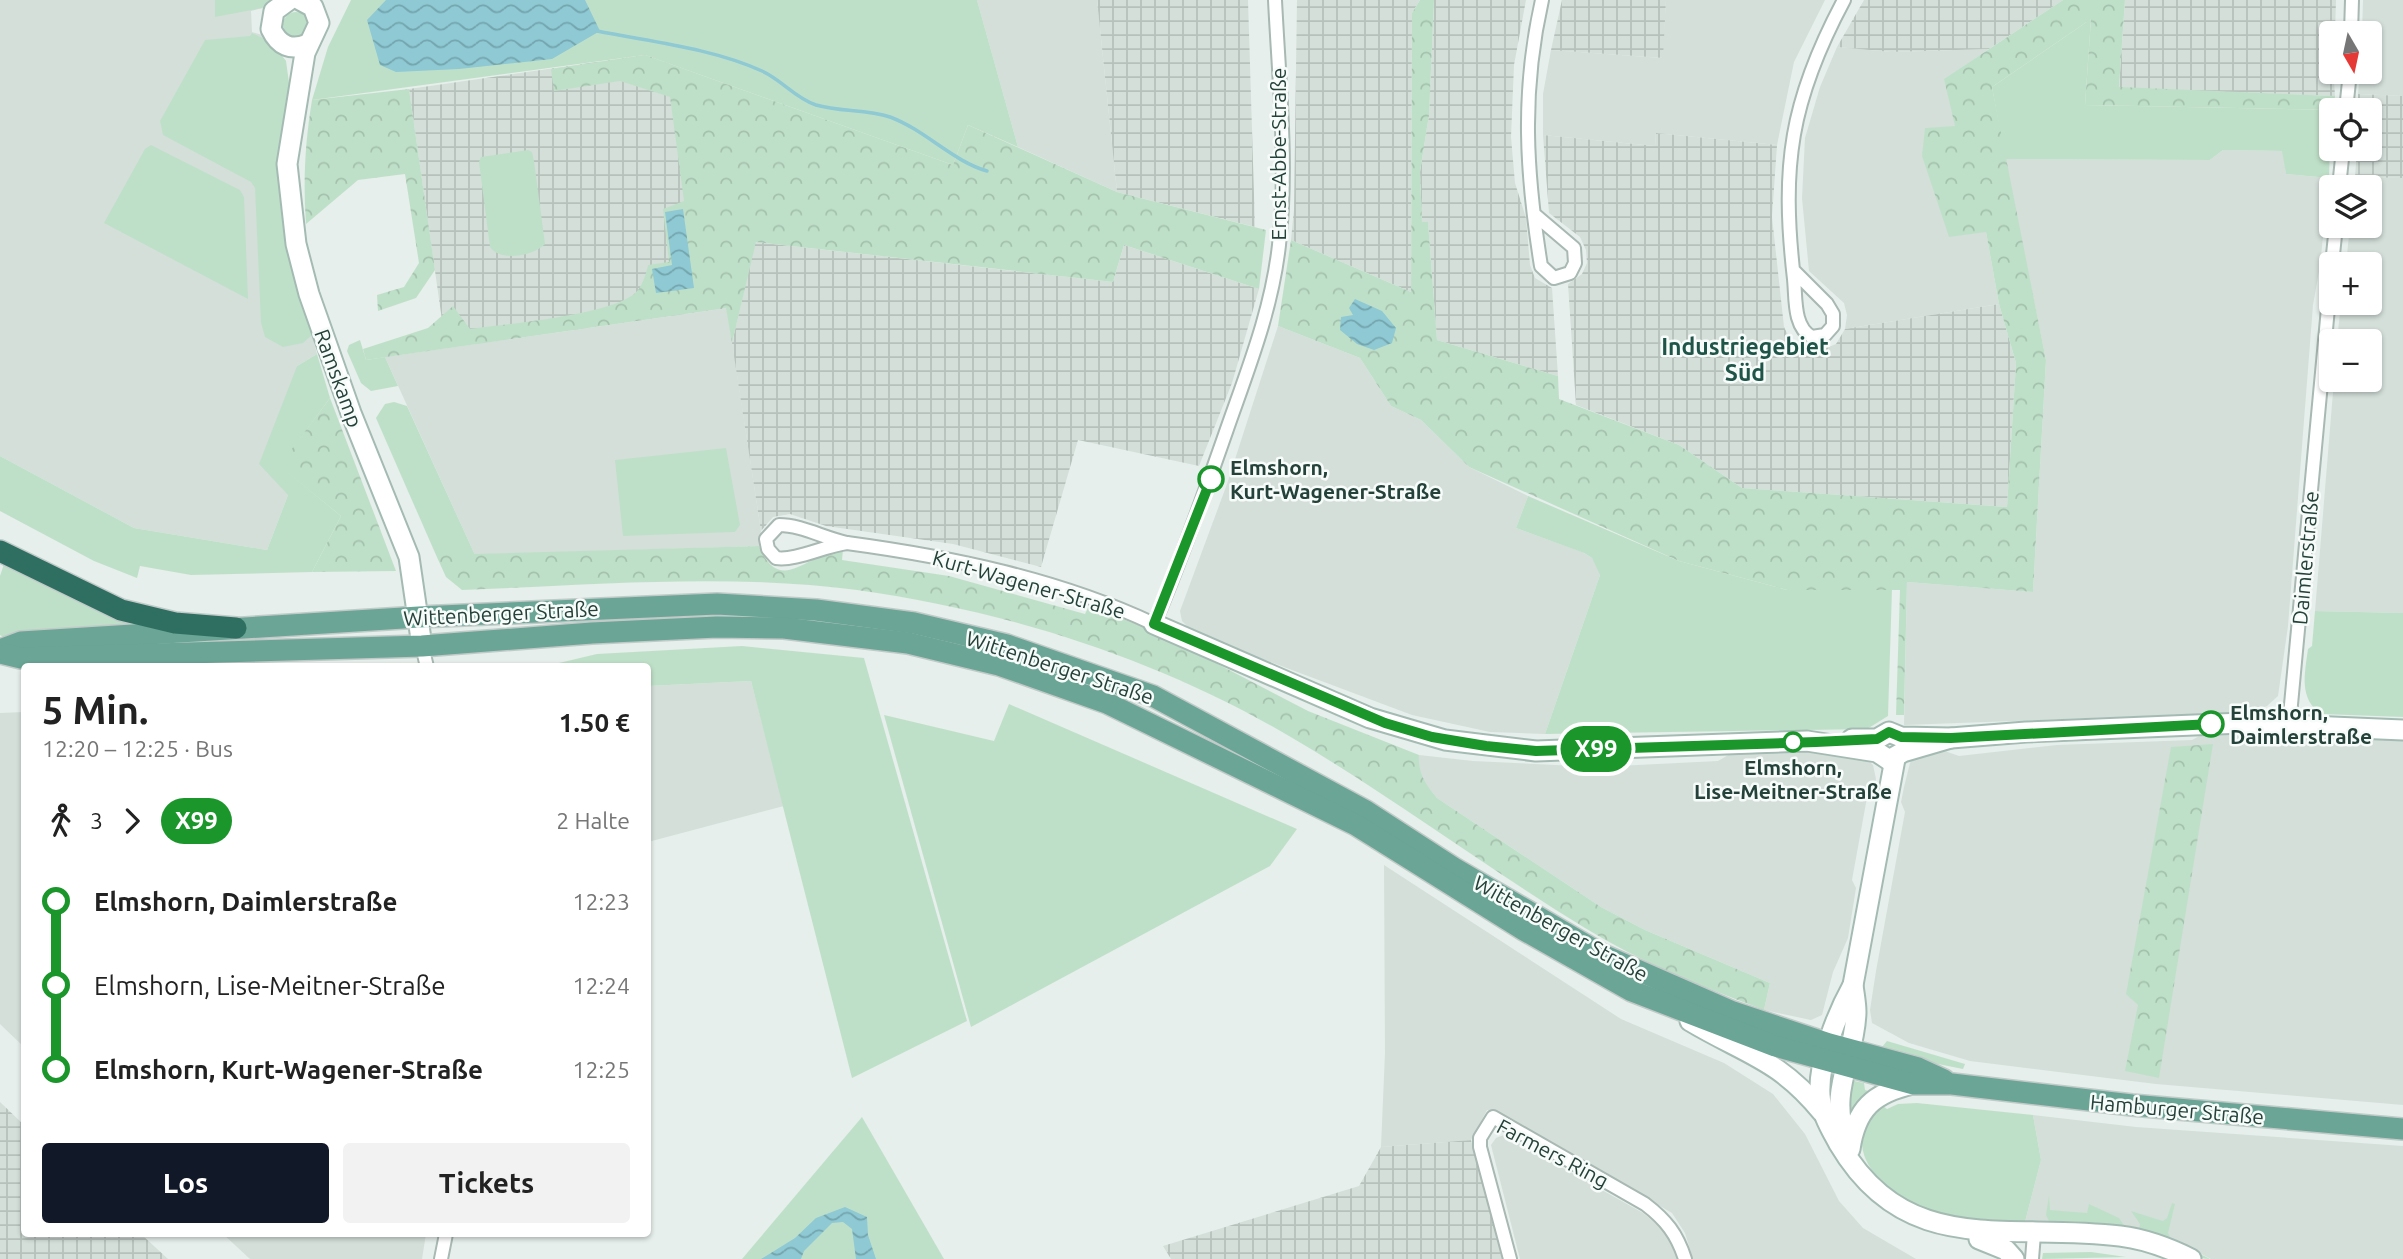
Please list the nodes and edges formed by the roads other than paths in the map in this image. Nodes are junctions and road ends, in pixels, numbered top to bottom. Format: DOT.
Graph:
graph roads {
  1 [pos="289,0"];
  2 [pos="300,0"];
  3 [pos="1275,0"];
  4 [pos="1542,0"];
  5 [pos="1844,0"];
  6 [pos="2352,0"];
  7 [pos="323,8"];
  8 [pos="2351,21"];
  9 [pos="300,46"];
  10 [pos="1534,214"];
  11 [pos="1793,270"];
  12 [pos="2327,315"];
  13 [pos="847,543"];
  14 [pos="1,554"];
  15 [pos="419,618"];
  16 [pos="1154,624"];
  17 [pos="236,628"];
  18 [pos="422,646"];
  19 [pos="0,651"];
  20 [pos="426,663"];
  21 [pos="2289,726"];
  22 [pos="2403,730"];
  23 [pos="1889,750"];
  24 [pos="1665,1006"];
  25 [pos="1837,1055"];
  26 [pos="1913,1084"];
  27 [pos="1952,1084"];
  28 [pos="1823,1113"];
  29 [pos="2403,1129"];
  30 [pos="1850,1150"];
  31 [pos="1878,1195"];
  32 [pos="2035,1234"];
  33 [pos="445,1237"];
  34 [pos="1975,1237"];
  35 [pos="441,1259"];
  36 [pos="1510,1259"];
  37 [pos="1685,1259"];
  38 [pos="2014,1259"];
  39 [pos="2032,1259"];
  40 [pos="2191,1259"];
  1 -- 9 [label="street"];
  2 -- 7 [label="street, Ramskamp"];
  3 -- 16 [label="street, Ernst-Abbe-Straße"];
  4 -- 10 [label="street"];
  5 -- 11 [label="street"];
  6 -- 8 [label="street"];
  7 -- 9 [label="street, Ramskamp"];
  9 -- 15 [label="street, Ramskamp"];
  10 -- 10 [label="street"];
  11 -- 11 [label="street"];
  12 -- 21 [label="street, Daimlerstraße"];
  13 -- 13 [label="street, Kurt-Wagener-Straße"];
  13 -- 16 [label="street, Kurt-Wagener-Straße"];
  14 -- 17 [label="highway"];
  15 -- 17 [label="main road, Wittenberger Straße"];
  15 -- 18 [label="street, Ramskamp"];
  15 -- 25 [label="main road, Wittenberger Straße"];
  16 -- 23 [label="street, Kurt-Wagener-Straße"];
  17 -- 19 [label="main road, Wittenberger Straße"];
  18 -- 19 [label="main road, Wittenberger Straße"];
  18 -- 20 [label="street"];
  18 -- 24 [label="main road, Wittenberger Straße"];
  21 -- 22 [label="street"];
  21 -- 23 [label="street, Kurt-Wagener-Straße"];
  23 -- 25 [label="street"];
  24 -- 25 [label="main road, Wittenberger Straße"];
  24 -- 28 [label="street"];
  25 -- 26 [label="main road, Hamburger Straße"];
  25 -- 27 [label="main road, Hamburger Straße"];
  25 -- 28 [label="street"];
  25 -- 30 [label="street"];
  26 -- 27 [label="main road, Hamburger Straße"];
  26 -- 30 [label="street"];
  27 -- 29 [label="main road, Hamburger Straße"];
  28 -- 31 [label="street"];
  30 -- 31 [label="street"];
  31 -- 34 [label="street"];
  32 -- 34 [label="street"];
  32 -- 39 [label="street"];
  32 -- 40 [label="street"];
  33 -- 35 [label="street"];
  34 -- 38 [label="street"];
  36 -- 37 [label="street, Farmers Ring"];
}
